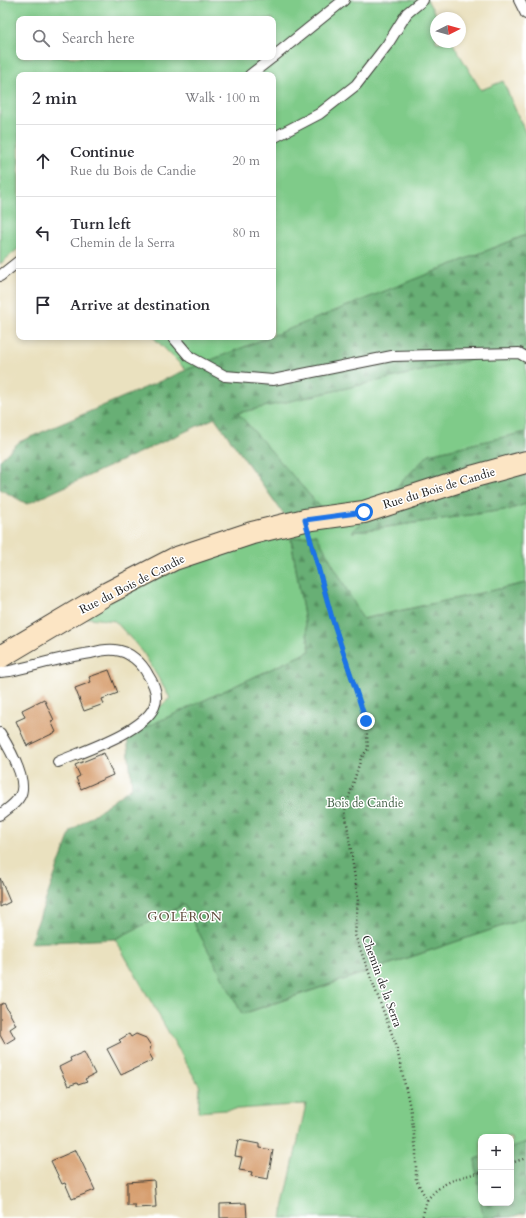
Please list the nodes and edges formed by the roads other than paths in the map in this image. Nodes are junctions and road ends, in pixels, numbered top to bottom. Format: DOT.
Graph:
graph roads {
  1 [pos="344,0"];
  2 [pos="423,0"];
  3 [pos="519,0"];
  4 [pos="526,14"];
  5 [pos="276,55"];
  6 [pos="269,60"];
  7 [pos="254,72"];
  8 [pos="276,136"];
  9 [pos="16,263"];
  10 [pos="0,276"];
  11 [pos="176,340"];
  12 [pos="526,357"];
  13 [pos="526,462"];
  14 [pos="0,657"];
  15 [pos="0,672"];
  16 [pos="0,733"];
  17 [pos="58,762"];
  18 [pos="0,815"];
  1 -- 5 [label="lane"];
  2 -- 8 [label="lane"];
  3 -- 4 [label="lane"];
  6 -- 7 [label="lane"];
  9 -- 10 [label="lane"];
  11 -- 12 [label="lane"];
  13 -- 14 [label="street, Rue du Bois de Candie"];
  15 -- 17 [label="lane"];
  16 -- 18 [label="lane"];
}
